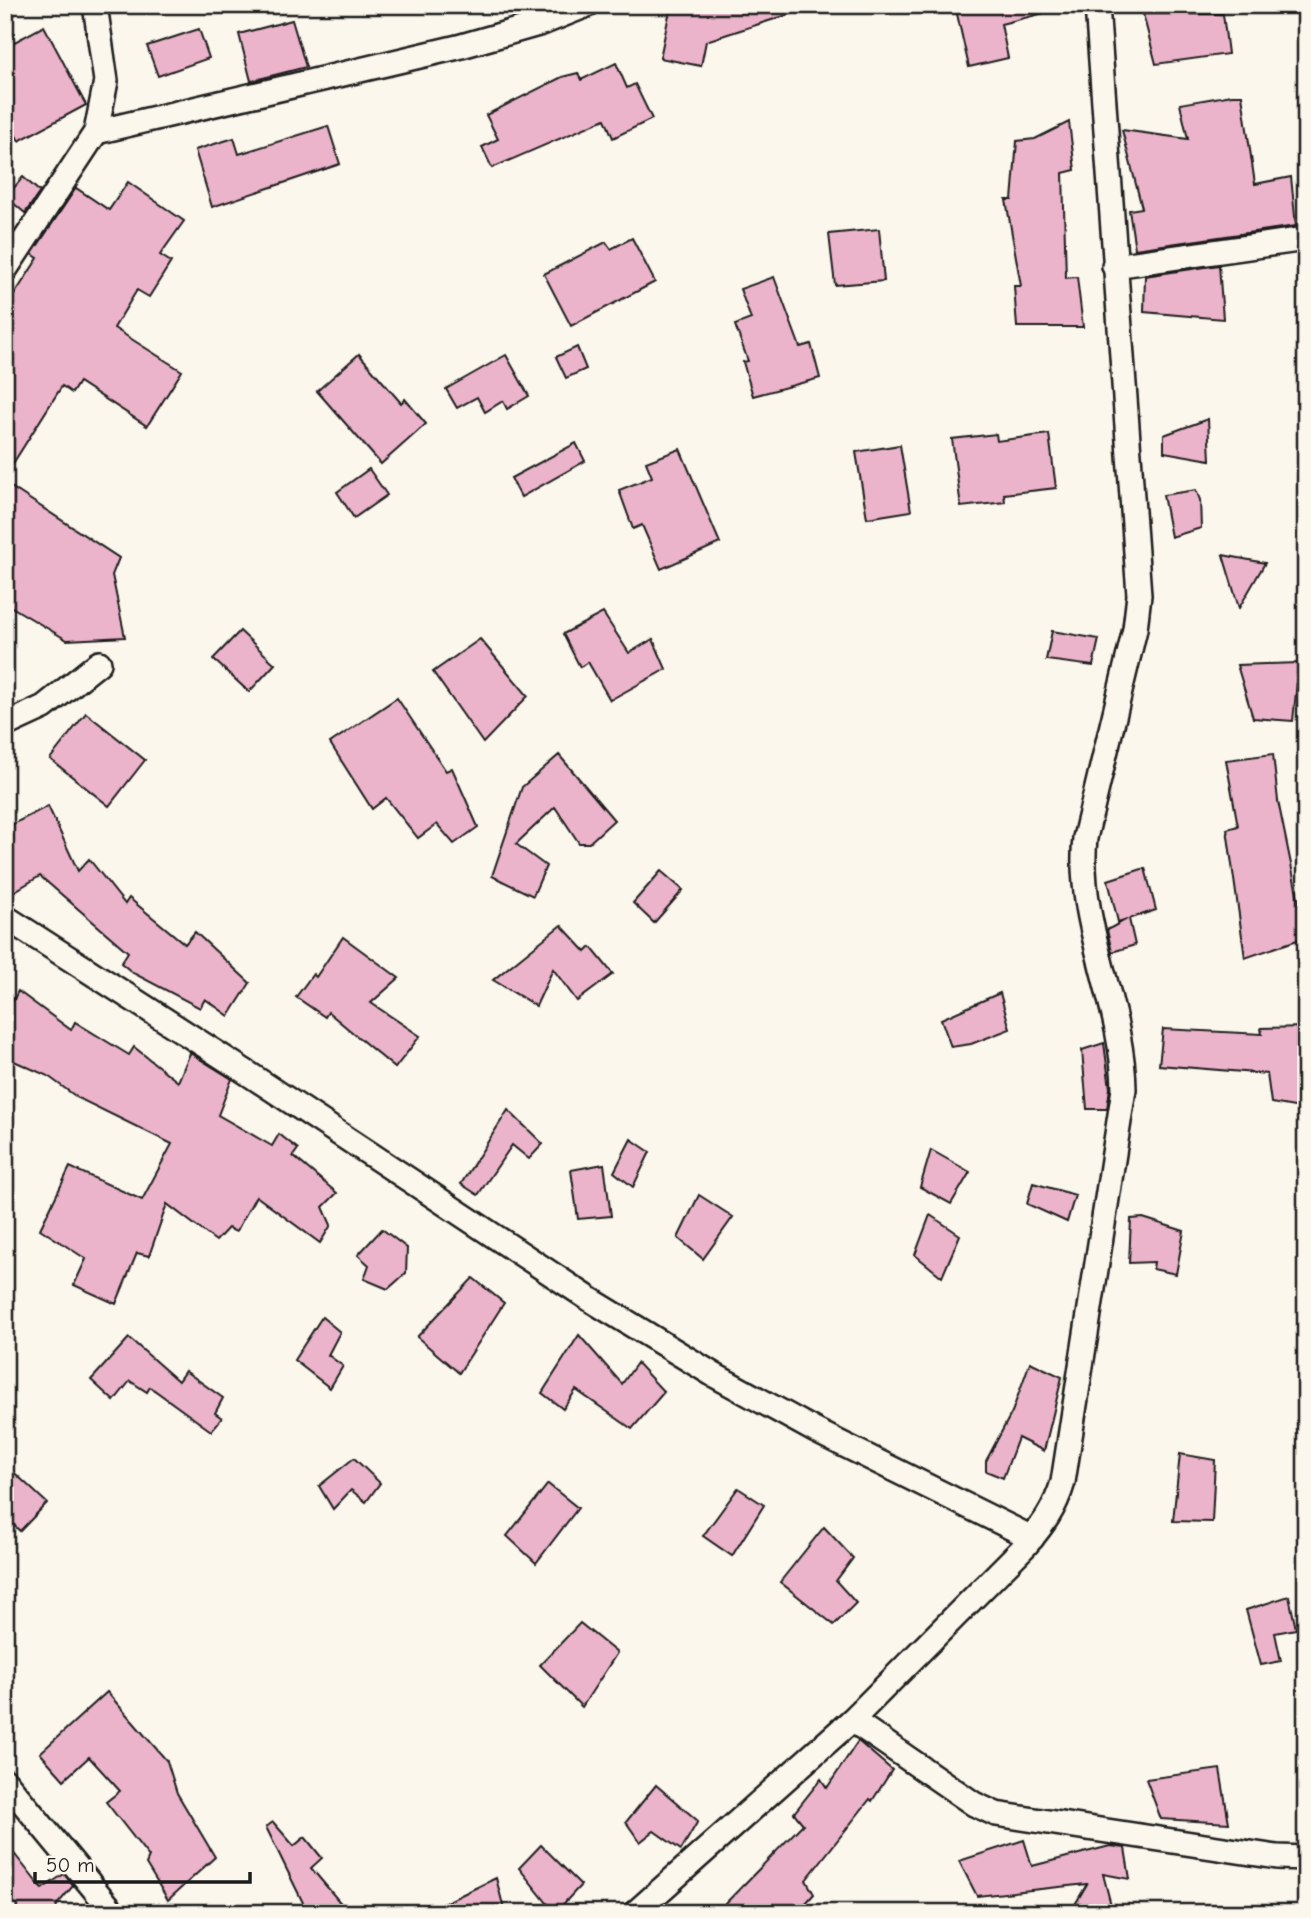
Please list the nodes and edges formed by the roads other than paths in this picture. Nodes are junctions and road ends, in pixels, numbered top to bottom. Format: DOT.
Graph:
graph roads {
  1 [pos="95,5"];
  2 [pos="587,5"];
  3 [pos="1097,5"];
  4 [pos="96,132"];
  5 [pos="1306,239"];
  6 [pos="1114,266"];
  7 [pos="5,270"];
  8 [pos="99,663"];
  9 [pos="5,725"];
  10 [pos="5,917"];
  11 [pos="1032,1538"];
  12 [pos="852,1720"];
  13 [pos="5,1781"];
  14 [pos="1306,1858"];
  15 [pos="114,1913"];
  16 [pos="635,1913"];
  1 -- 4 [label="street"];
  2 -- 4 [label="street"];
  3 -- 6 [label="street"];
  4 -- 7 [label="street"];
  5 -- 6 [label="street"];
  6 -- 11 [label="street"];
  8 -- 9 [label="street"];
  10 -- 11 [label="street"];
  11 -- 12 [label="street"];
  12 -- 14 [label="street"];
  12 -- 16 [label="street"];
  13 -- 15 [label="street"];
}
